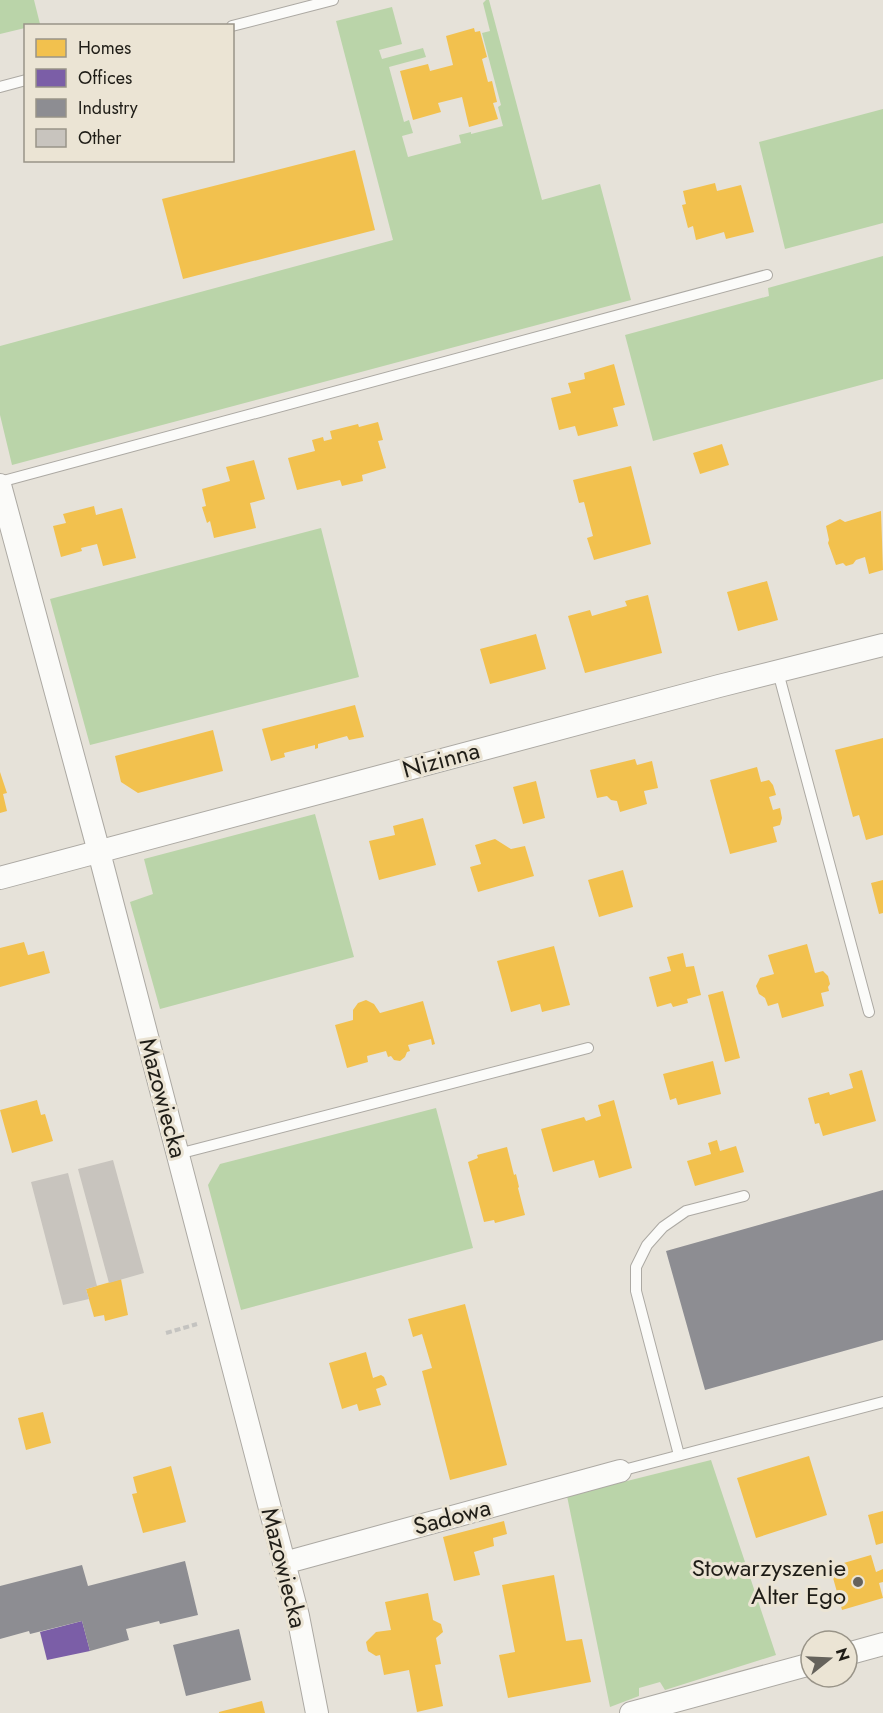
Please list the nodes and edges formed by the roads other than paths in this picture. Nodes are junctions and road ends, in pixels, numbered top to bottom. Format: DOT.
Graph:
graph roads {
  1 [pos="333,0"];
  2 [pos="234,25"];
  3 [pos="24,81"];
  4 [pos="0,87"];
  5 [pos="766,275"];
  6 [pos="0,483"];
  7 [pos="883,645"];
  8 [pos="778,672"];
  9 [pos="99,852"];
  10 [pos="0,878"];
  11 [pos="869,1012"];
  12 [pos="588,1048"];
  13 [pos="178,1154"];
  14 [pos="744,1196"];
  15 [pos="883,1402"];
  16 [pos="679,1455"];
  17 [pos="620,1471"];
  18 [pos="284,1563"];
  19 [pos="883,1644"];
  20 [pos="859,1651"];
  21 [pos="799,1667"];
  22 [pos="316,1713"];
  23 [pos="631,1713"];
  1 -- 2 [label="lane"];
  3 -- 4 [label="lane"];
  5 -- 6 [label="lane"];
  6 -- 9 [label="street, Mazowiecka"];
  7 -- 8 [label="street, Nizinna"];
  8 -- 9 [label="street, Nizinna"];
  8 -- 11 [label="lane"];
  9 -- 10 [label="street, Nizinna"];
  9 -- 13 [label="street, Mazowiecka"];
  12 -- 13 [label="lane"];
  13 -- 18 [label="street, Mazowiecka"];
  14 -- 16 [label="lane"];
  15 -- 16 [label="lane"];
  16 -- 17 [label="lane"];
  17 -- 18 [label="street, Sadowa"];
  18 -- 22 [label="street, Mazowiecka"];
  19 -- 20 [label="street"];
  21 -- 23 [label="street"];
}
